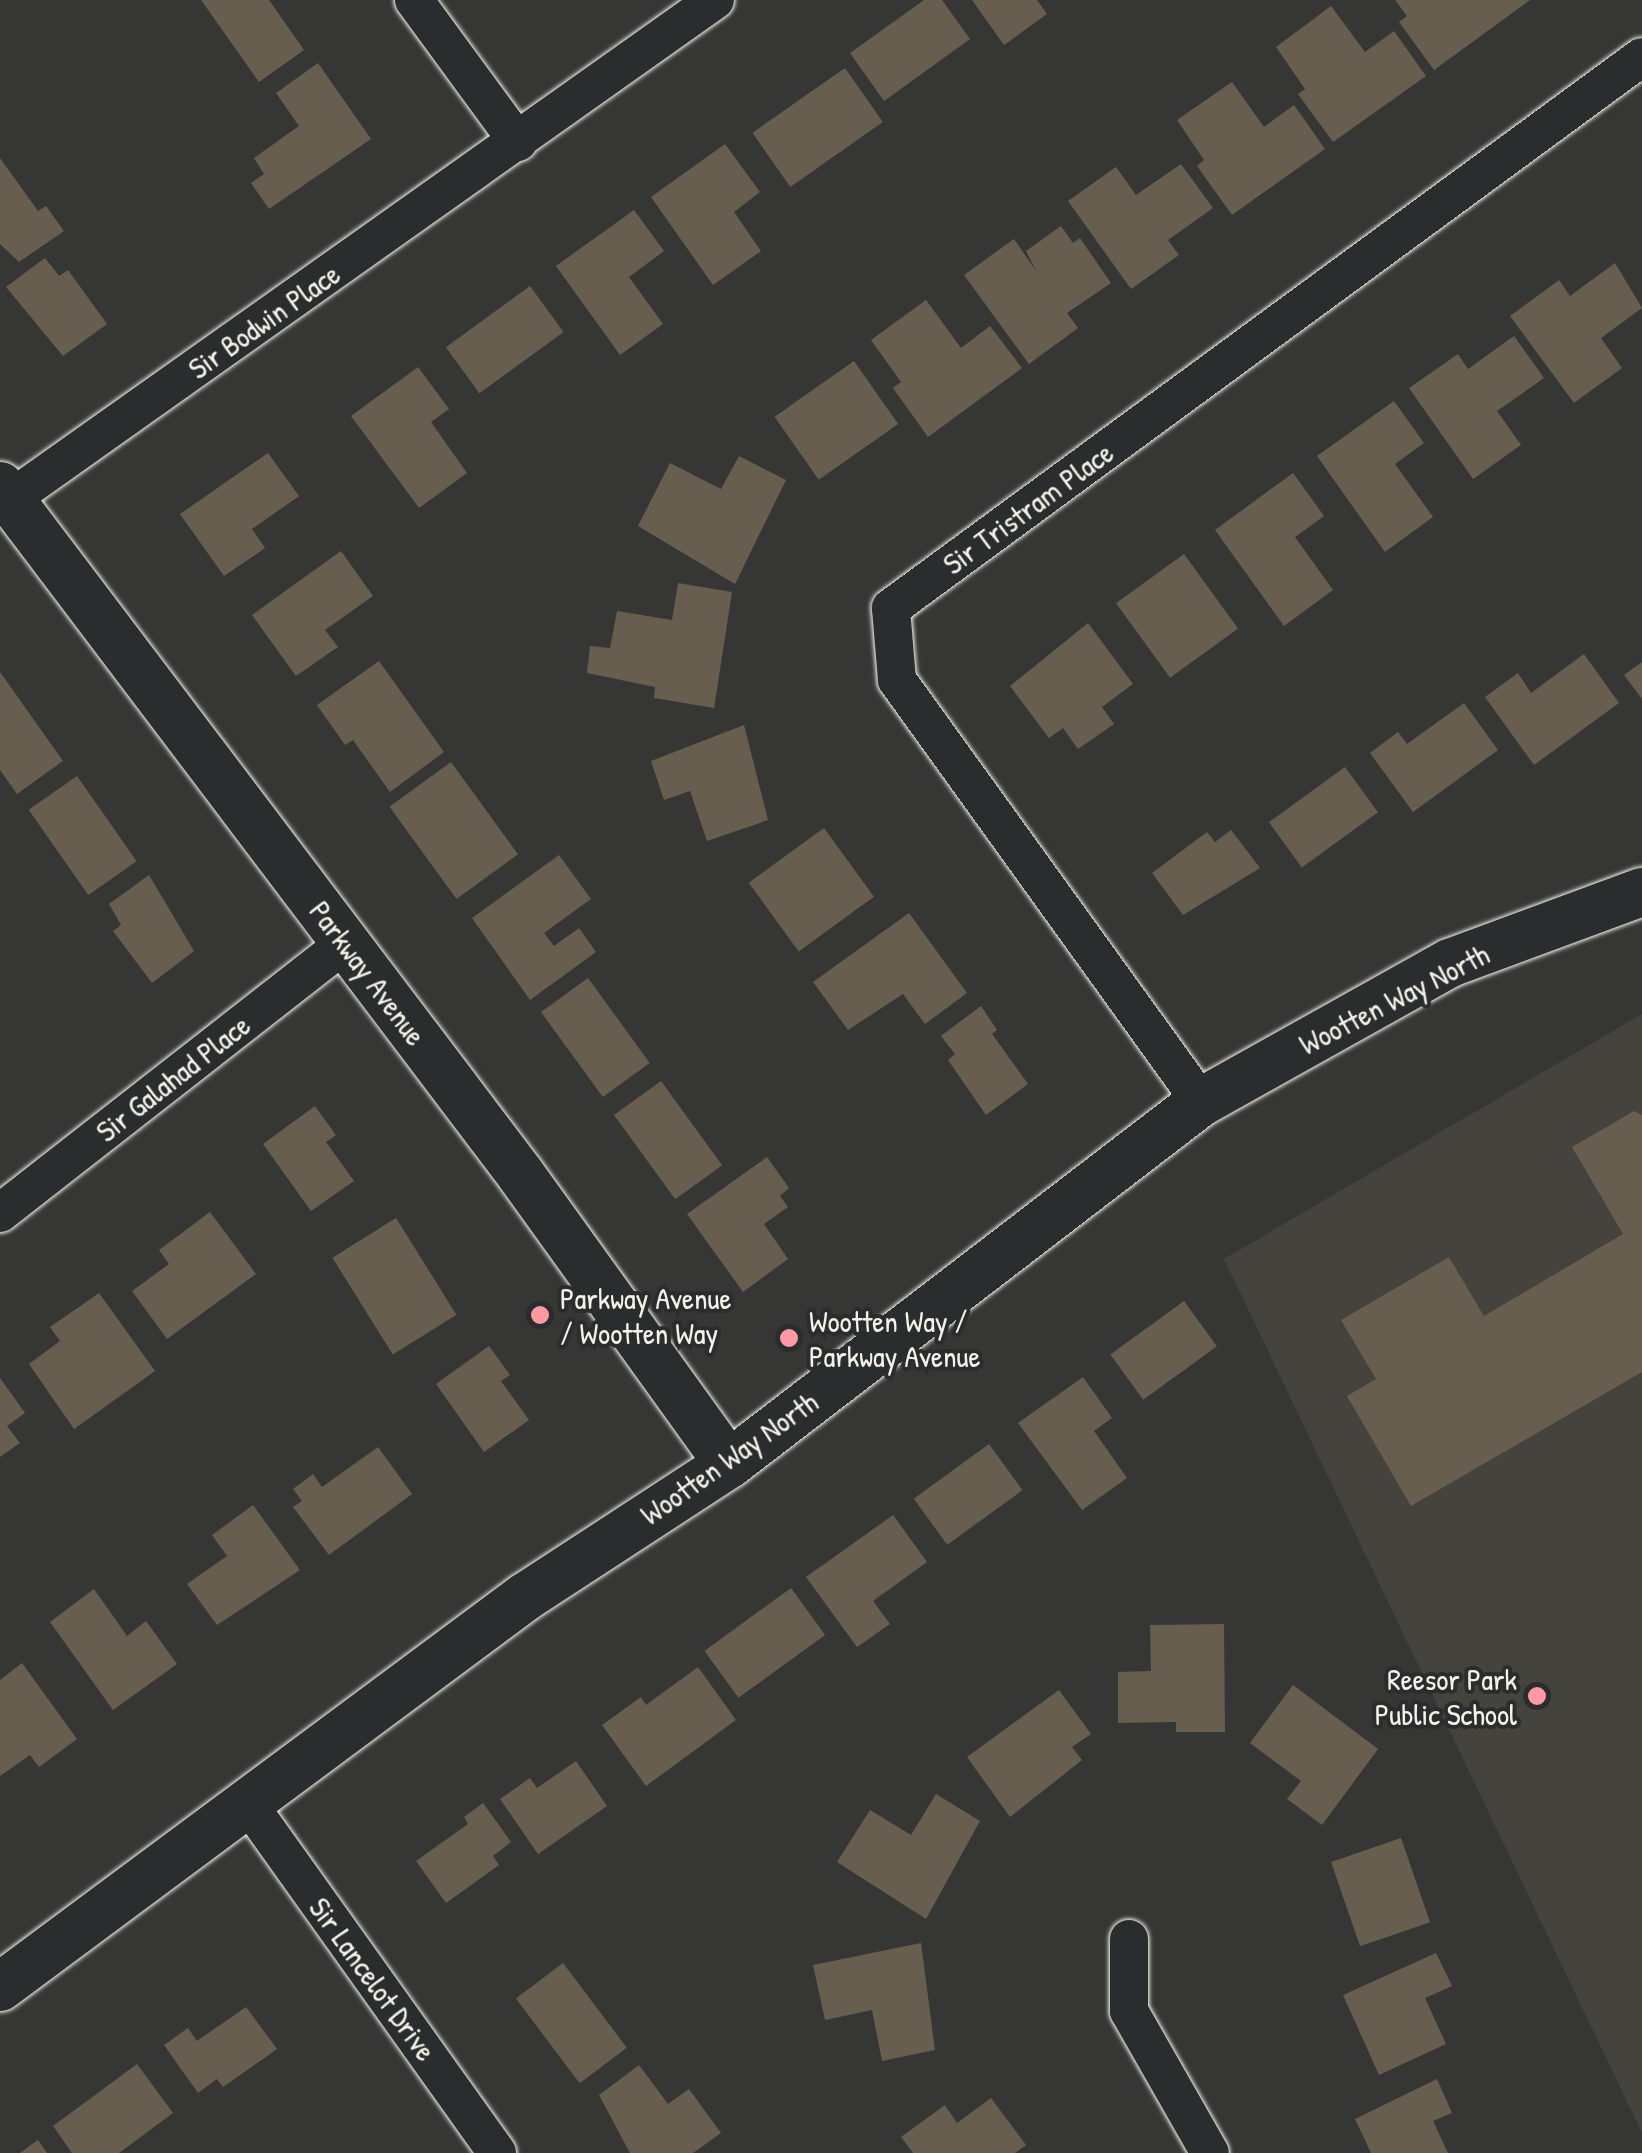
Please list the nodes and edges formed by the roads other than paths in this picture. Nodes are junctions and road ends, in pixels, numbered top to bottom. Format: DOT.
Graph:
graph roads {
  1 [pos="414,0"];
  2 [pos="715,0"];
  3 [pos="1642,57"];
  4 [pos="518,142"];
  5 [pos="5,493"];
  6 [pos="1642,892"];
  7 [pos="346,944"];
  8 [pos="1202,1102"];
  9 [pos="0,1213"];
  10 [pos="729,1464"];
  11 [pos="249,1805"];
  12 [pos="1129,1939"];
  13 [pos="0,1987"];
  14 [pos="497,2153"];
  15 [pos="1210,2153"];
  1 -- 4 [label="street"];
  2 -- 4 [label="street, Sir Bodwin Place"];
  3 -- 8 [label="street, Sir Tristram Place"];
  4 -- 5 [label="street, Sir Bodwin Place"];
  5 -- 7 [label="street, Parkway Avenue"];
  6 -- 8 [label="street, Wootten Way North"];
  7 -- 9 [label="street, Sir Galahad Place"];
  7 -- 10 [label="street, Parkway Avenue"];
  8 -- 10 [label="street, Wootten Way North"];
  10 -- 11 [label="street, Wootten Way North"];
  11 -- 13 [label="street, Wootten Way North"];
  11 -- 14 [label="street, Sir Lancelot Drive"];
  12 -- 15 [label="street"];
}
